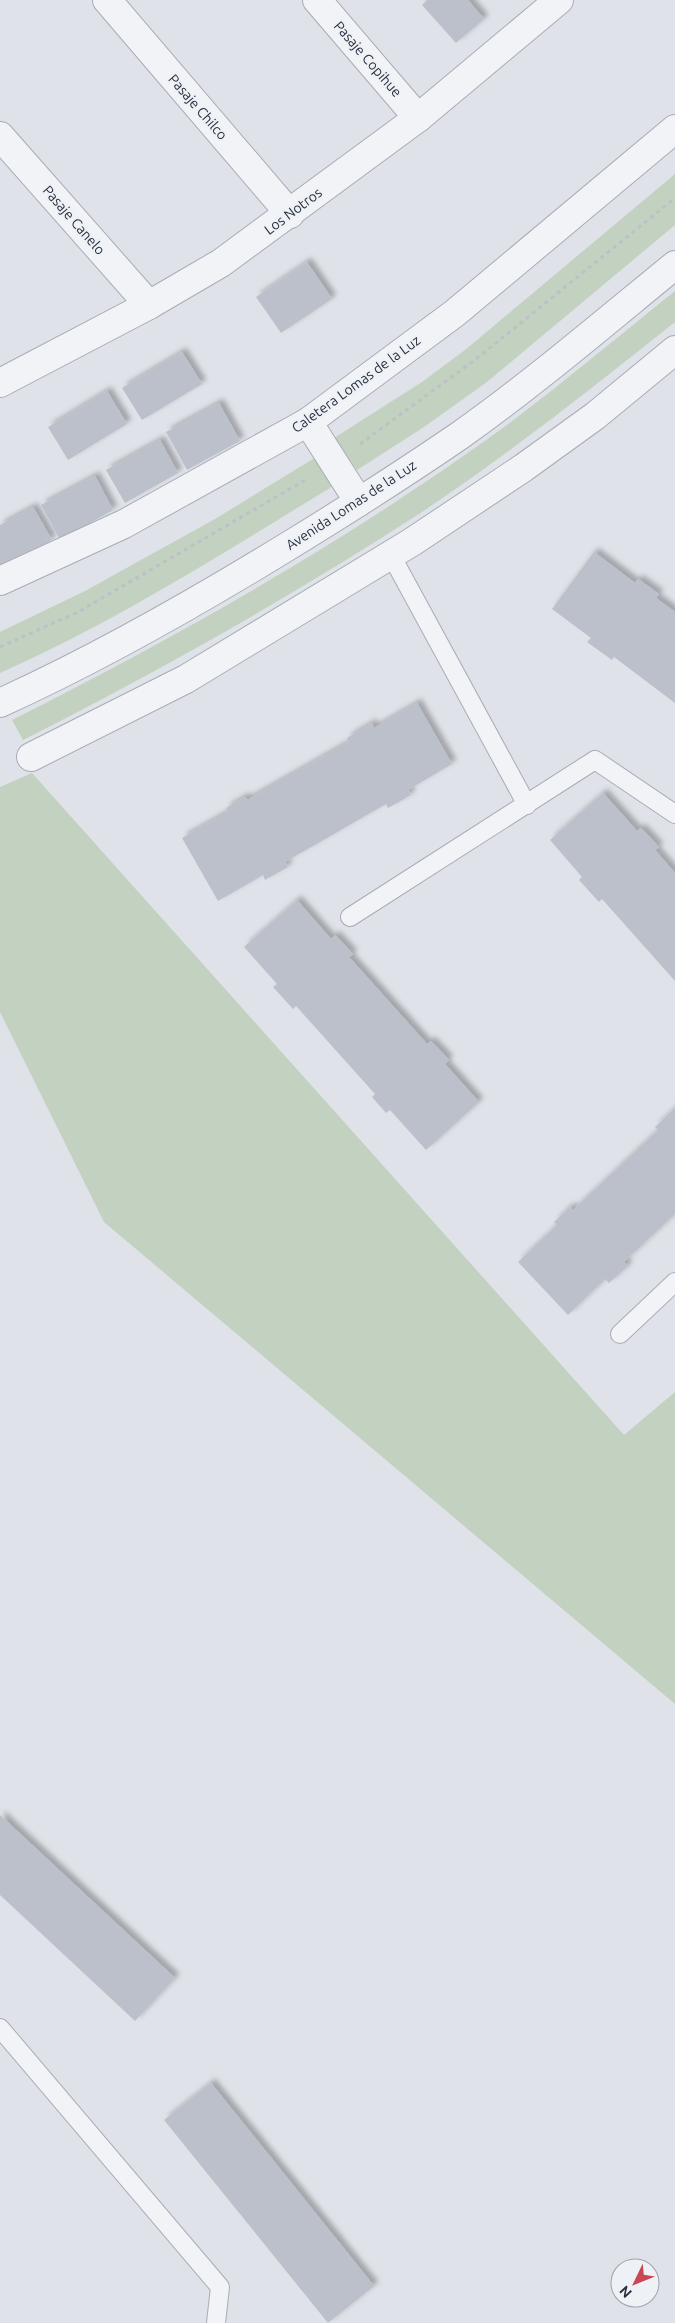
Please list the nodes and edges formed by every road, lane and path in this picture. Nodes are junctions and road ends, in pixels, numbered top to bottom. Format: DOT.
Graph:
graph roads {
  1 [pos="106,0"];
  2 [pos="317,0"];
  3 [pos="542,6"];
  4 [pos="418,118"];
  5 [pos="675,130"];
  6 [pos="0,136"];
  7 [pos="290,214"];
  8 [pos="675,265"];
  9 [pos="149,305"];
  10 [pos="675,350"];
  11 [pos="0,383"];
  12 [pos="308,422"];
  13 [pos="359,502"];
  14 [pos="392,555"];
  15 [pos="0,581"];
  16 [pos="0,703"];
  17 [pos="31,757"];
  18 [pos="526,805"];
  19 [pos="675,814"];
  20 [pos="350,917"];
  21 [pos="675,1282"];
  22 [pos="620,1334"];
  23 [pos="0,2028"];
  24 [pos="216,2323"];
  1 -- 7 [label="street, Pasaje Chilco"];
  2 -- 4 [label="street, Pasaje Copihue"];
  3 -- 4 [label="street, Los Notros"];
  4 -- 7 [label="street, Los Notros"];
  5 -- 12 [label="street, Caletera Lomas de la Luz"];
  6 -- 9 [label="street, Pasaje Canelo"];
  7 -- 9 [label="street, Los Notros"];
  8 -- 13 [label="street, Avenida Lomas de la Luz"];
  9 -- 11 [label="street, Los Notros"];
  10 -- 14 [label="street"];
  12 -- 13 [label="street"];
  12 -- 15 [label="street, Caletera Lomas de la Luz"];
  13 -- 16 [label="street, Avenida Lomas de la Luz"];
  14 -- 17 [label="street"];
  14 -- 18 [label="lane"];
  18 -- 19 [label="lane"];
  18 -- 20 [label="lane"];
  21 -- 22 [label="lane"];
  23 -- 24 [label="lane"];
}
